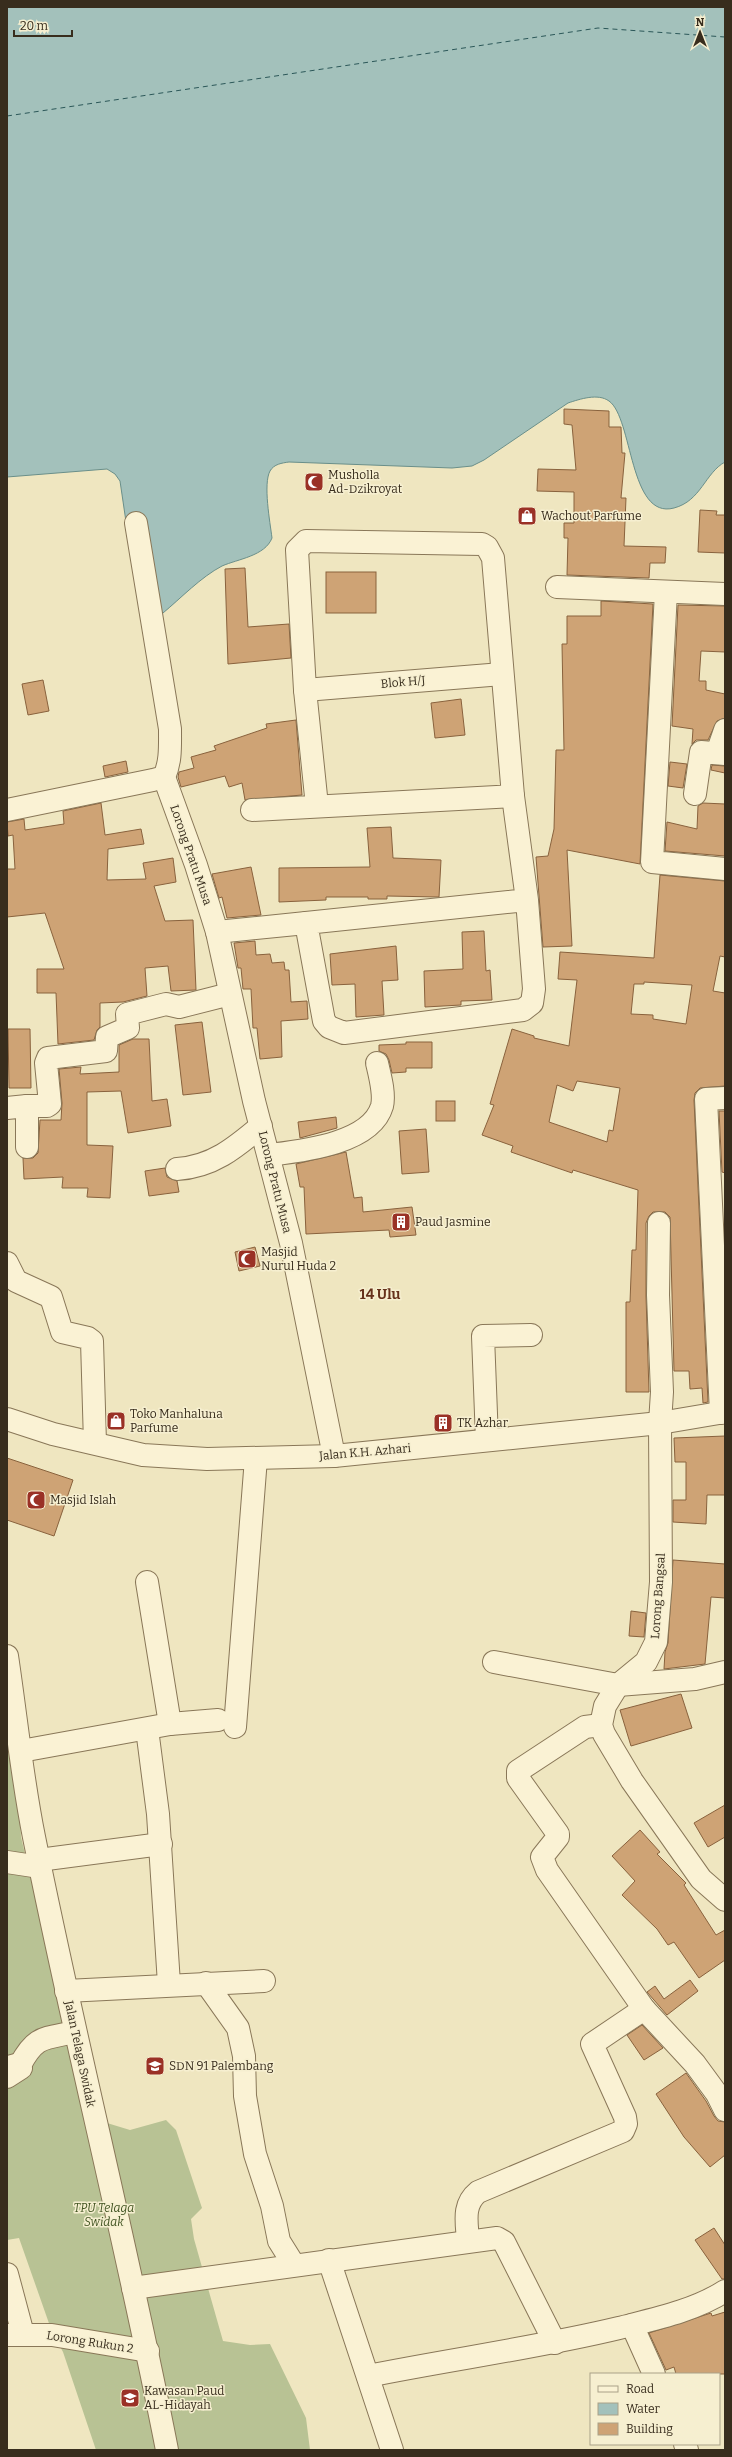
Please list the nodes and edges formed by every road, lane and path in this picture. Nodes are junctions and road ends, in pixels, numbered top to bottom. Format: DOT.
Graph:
graph roads {
  1 [pos="136,523"];
  2 [pos="557,587"];
  3 [pos="666,592"];
  4 [pos="725,594"];
  5 [pos="502,674"];
  6 [pos="304,690"];
  7 [pos="725,730"];
  8 [pos="721,754"];
  9 [pos="164,777"];
  10 [pos="695,794"];
  11 [pos="513,796"];
  12 [pos="317,806"];
  13 [pos="7,810"];
  14 [pos="252,810"];
  15 [pos="725,869"];
  16 [pos="527,900"];
  17 [pos="306,923"];
  18 [pos="217,932"];
  19 [pos="230,994"];
  20 [pos="378,1064"];
  21 [pos="725,1098"];
  22 [pos="17,1107"];
  23 [pos="261,1126"];
  24 [pos="27,1147"];
  25 [pos="268,1155"];
  26 [pos="177,1169"];
  27 [pos="659,1223"];
  28 [pos="7,1263"];
  29 [pos="531,1335"];
  30 [pos="723,1412"];
  31 [pos="7,1419"];
  32 [pos="660,1423"];
  33 [pos="487,1440"];
  34 [pos="95,1443"];
  35 [pos="334,1456"];
  36 [pos="256,1458"];
  37 [pos="147,1582"];
  38 [pos="7,1656"];
  39 [pos="494,1662"];
  40 [pos="725,1672"];
  41 [pos="618,1685"];
  42 [pos="170,1724"];
  43 [pos="601,1725"];
  44 [pos="147,1729"];
  45 [pos="21,1751"];
  46 [pos="160,1844"];
  47 [pos="7,1862"];
  48 [pos="39,1864"];
  49 [pos="725,1900"];
  50 [pos="264,1981"];
  51 [pos="206,1983"];
  52 [pos="169,1984"];
  53 [pos="66,1991"];
  54 [pos="644,2009"];
  55 [pos="75,2032"];
  56 [pos="11,2070"];
  57 [pos="725,2110"];
  58 [pos="468,2241"];
  59 [pos="329,2260"];
  60 [pos="294,2265"];
  61 [pos="7,2274"];
  62 [pos="133,2288"];
  63 [pos="725,2291"];
  64 [pos="632,2325"];
  65 [pos="15,2335"];
  66 [pos="555,2344"];
  67 [pos="148,2351"];
  68 [pos="654,2373"];
  69 [pos="368,2376"];
  70 [pos="168,2450"];
  71 [pos="392,2450"];
  1 -- 9 [label="street"];
  2 -- 3 [label="street"];
  3 -- 4 [label="street"];
  3 -- 15 [label="street"];
  5 -- 6 [label="street, Blok H/J"];
  5 -- 6 [label="street"];
  5 -- 11 [label="street"];
  6 -- 12 [label="street"];
  7 -- 8 [label="street"];
  8 -- 10 [label="street"];
  9 -- 13 [label="street"];
  9 -- 18 [label="street, Lorong Pratu Musa"];
  11 -- 12 [label="street"];
  11 -- 16 [label="street"];
  12 -- 14 [label="street"];
  16 -- 17 [label="street"];
  16 -- 17 [label="street"];
  17 -- 18 [label="street"];
  18 -- 19 [label="street, Lorong Pratu Musa"];
  19 -- 22 [label="street"];
  19 -- 23 [label="street, Lorong Pratu Musa"];
  20 -- 25 [label="street"];
  21 -- 30 [label="street"];
  22 -- 24 [label="street"];
  23 -- 25 [label="street, Lorong Pratu Musa"];
  23 -- 26 [label="street"];
  25 -- 35 [label="street, Lorong Pratu Musa"];
  27 -- 32 [label="street, Lorong Bangsal"];
  28 -- 34 [label="street"];
  29 -- 33 [label="street"];
  30 -- 32 [label="street, Jalan K.H. Azhari"];
  31 -- 34 [label="street, Jalan K.H. Azhari"];
  32 -- 33 [label="street, Jalan K.H. Azhari"];
  32 -- 41 [label="street, Lorong Bangsal"];
  33 -- 35 [label="street, Jalan K.H. Azhari"];
  34 -- 36 [label="street, Jalan K.H. Azhari"];
  35 -- 36 [label="street, Jalan K.H. Azhari"];
  36 -- 42 [label="street"];
  37 -- 42 [label="street"];
  38 -- 45 [label="street, Jalan Telaga Swidak"];
  39 -- 41 [label="street"];
  40 -- 41 [label="street"];
  41 -- 43 [label="street, Lorong Bangsal"];
  42 -- 44 [label="street"];
  43 -- 49 [label="street"];
  43 -- 54 [label="street"];
  44 -- 45 [label="street"];
  44 -- 46 [label="street"];
  45 -- 48 [label="street, Jalan Telaga Swidak"];
  46 -- 48 [label="street"];
  46 -- 52 [label="street"];
  47 -- 48 [label="street"];
  48 -- 53 [label="street, Jalan Telaga Swidak"];
  50 -- 51 [label="street"];
  51 -- 52 [label="street"];
  51 -- 60 [label="street"];
  52 -- 53 [label="street"];
  53 -- 55 [label="street, Jalan Telaga Swidak"];
  54 -- 57 [label="street"];
  54 -- 58 [label="street"];
  55 -- 56 [label="street"];
  55 -- 62 [label="street, Jalan Telaga Swidak"];
  58 -- 59 [label="street"];
  58 -- 66 [label="street"];
  59 -- 60 [label="street"];
  59 -- 69 [label="street"];
  60 -- 62 [label="street"];
  61 -- 65 [label="street"];
  62 -- 67 [label="street, Jalan Telaga Swidak"];
  63 -- 64 [label="street"];
  64 -- 66 [label="street"];
  64 -- 68 [label="street"];
  65 -- 67 [label="street, Lorong Rukun 2"];
  66 -- 69 [label="street"];
  67 -- 70 [label="street, Jalan Telaga Swidak"];
  69 -- 71 [label="street"];
}
